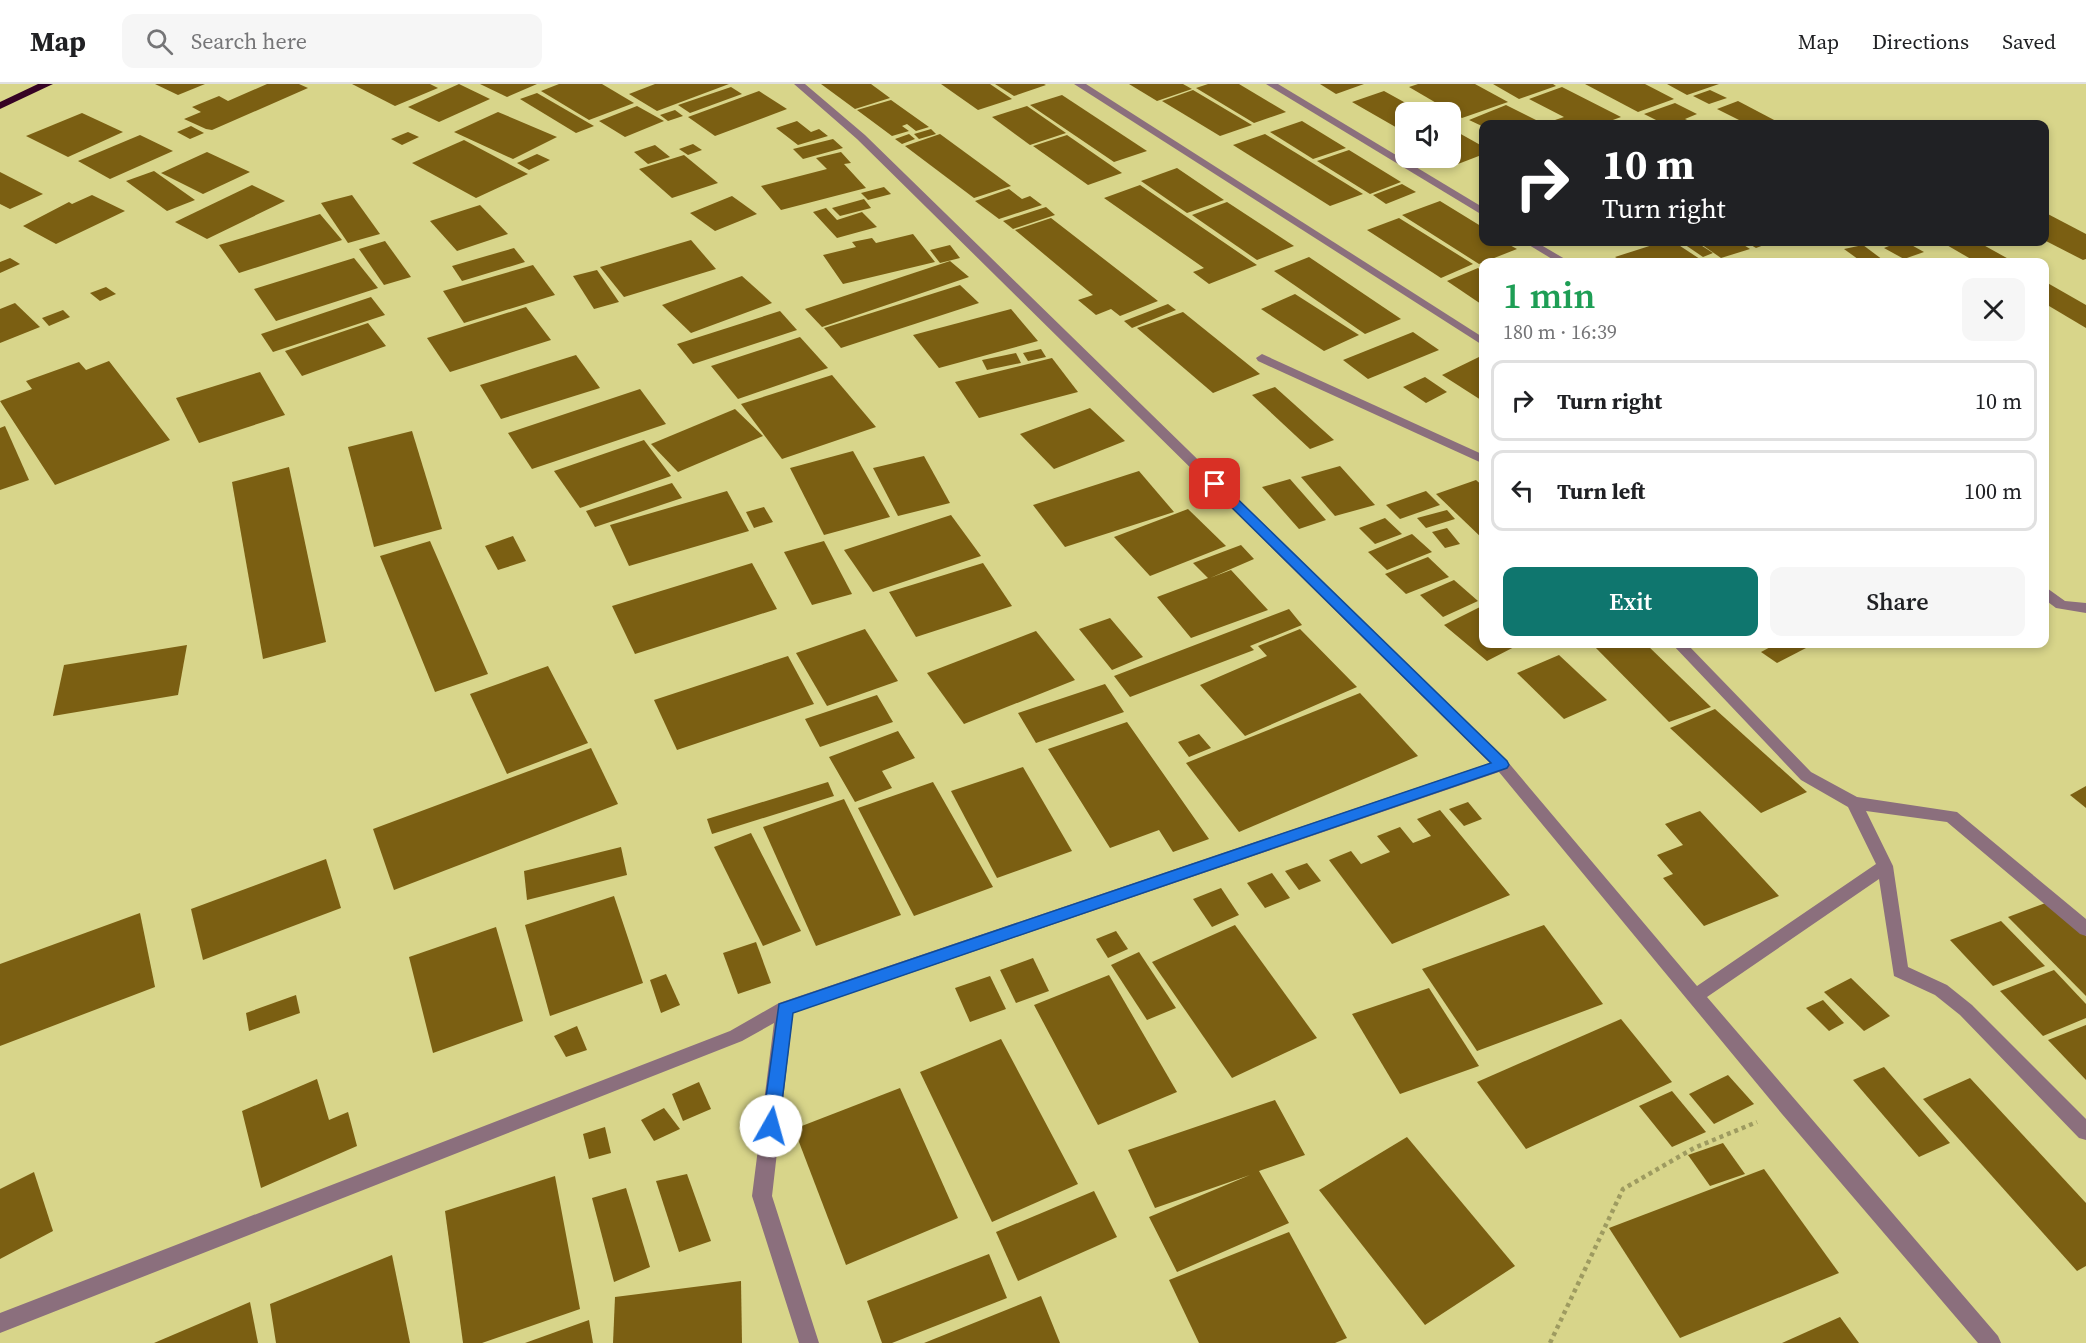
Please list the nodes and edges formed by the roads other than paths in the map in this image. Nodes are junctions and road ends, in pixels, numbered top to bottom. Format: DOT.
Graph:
graph roads {
  1 [pos="46,84"];
  2 [pos="799,84"];
  3 [pos="1079,84"];
  4 [pos="1271,84"];
  5 [pos="0,106"];
  6 [pos="1479,210"];
  7 [pos="1536,246"];
  8 [pos="1557,258"];
  9 [pos="1479,340"];
  10 [pos="1262,358"];
  11 [pos="1479,458"];
  12 [pos="2049,595"];
  13 [pos="2086,608"];
  14 [pos="1684,648"];
  15 [pos="1502,765"];
  16 [pos="1854,803"];
  17 [pos="1885,866"];
  18 [pos="2086,929"];
  19 [pos="1695,996"];
  20 [pos="785,1008"];
  21 [pos="2086,1132"];
  22 [pos="0,1323"];
  23 [pos="809,1343"];
  24 [pos="1991,1343"];
  1 -- 5 [label="highway"];
  2 -- 15 [label="street"];
  3 -- 9 [label="street"];
  4 -- 6 [label="street"];
  7 -- 8 [label="street"];
  10 -- 11 [label="street"];
  12 -- 13 [label="street"];
  14 -- 16 [label="street"];
  15 -- 19 [label="street"];
  15 -- 20 [label="street"];
  16 -- 17 [label="street"];
  16 -- 18 [label="street"];
  17 -- 19 [label="street"];
  17 -- 21 [label="street"];
  19 -- 24 [label="street"];
  20 -- 22 [label="street"];
  20 -- 23 [label="street"];
}
